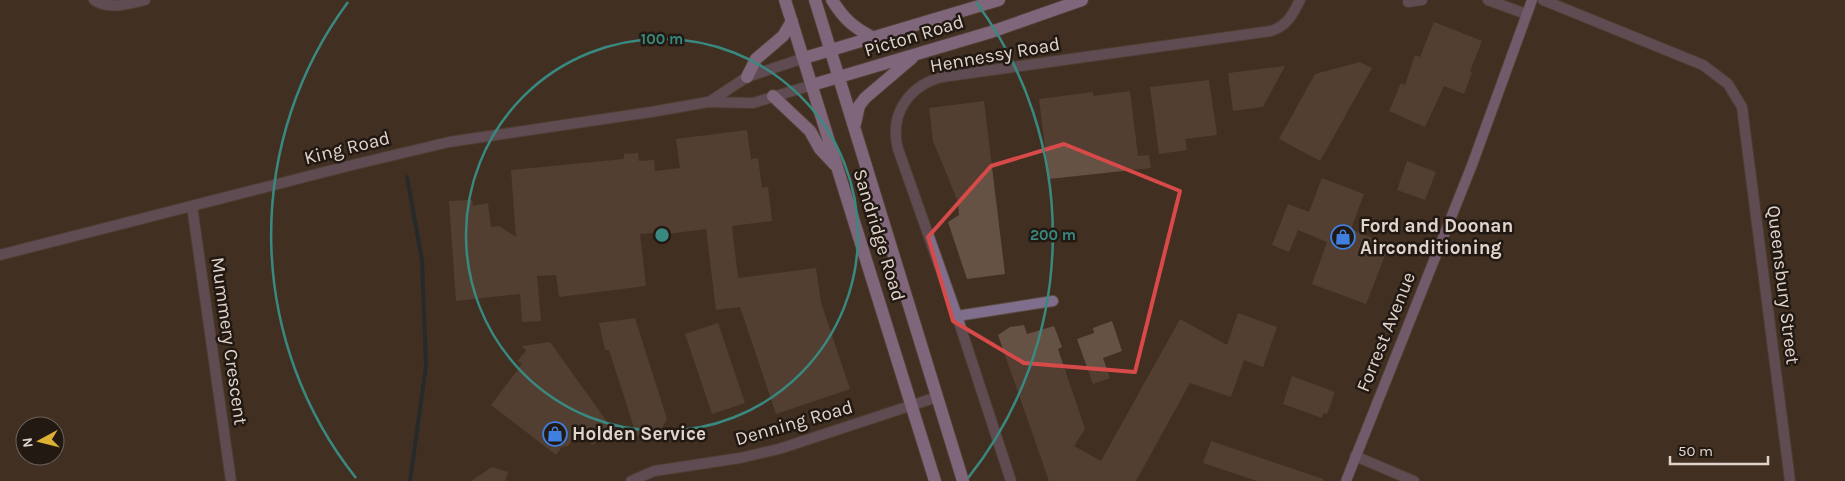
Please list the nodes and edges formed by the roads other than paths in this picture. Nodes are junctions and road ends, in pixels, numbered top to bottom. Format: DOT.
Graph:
graph roads {
  1 [pos="94,0"];
  2 [pos="145,0"];
  3 [pos="785,0"];
  4 [pos="815,0"];
  5 [pos="832,0"];
  6 [pos="998,0"];
  7 [pos="1082,0"];
  8 [pos="1300,0"];
  9 [pos="1422,0"];
  10 [pos="1488,0"];
  11 [pos="1532,0"];
  12 [pos="1543,0"];
  13 [pos="1408,2"];
  14 [pos="1060,4"];
  15 [pos="1526,14"];
  16 [pos="792,21"];
  17 [pos="872,37"];
  18 [pos="831,50"];
  19 [pos="915,54"];
  20 [pos="804,58"];
  21 [pos="747,77"];
  22 [pos="839,77"];
  23 [pos="812,85"];
  24 [pos="774,96"];
  25 [pos="708,102"];
  26 [pos="855,127"];
  27 [pos="838,168"];
  28 [pos="192,206"];
  29 [pos="0,255"];
  30 [pos="1053,301"];
  31 [pos="957,316"];
  32 [pos="937,397"];
  33 [pos="912,406"];
  34 [pos="1355,456"];
  35 [pos="231,481"];
  36 [pos="631,481"];
  37 [pos="935,481"];
  38 [pos="963,481"];
  39 [pos="1011,481"];
  40 [pos="1346,481"];
  41 [pos="1414,481"];
  42 [pos="1790,481"];
  1 -- 2 [label="street"];
  3 -- 16 [label="main road, Sandridge Road"];
  4 -- 18 [label="main road, Sandridge Road"];
  5 -- 17 [label="main road"];
  6 -- 17 [label="main road, Picton Road"];
  7 -- 14 [label="main road, Picton Road"];
  8 -- 31 [label="street, Hennessy Road"];
  9 -- 13 [label="street"];
  10 -- 15 [label="street"];
  11 -- 15 [label="main road, Forrest Avenue"];
  12 -- 42 [label="street, Queensbury Street"];
  14 -- 19 [label="main road, Picton Road"];
  15 -- 34 [label="main road, Forrest Avenue"];
  16 -- 20 [label="main road, Sandridge Road"];
  16 -- 21 [label="main road"];
  17 -- 18 [label="main road, Picton Road"];
  18 -- 20 [label="main road, Picton Road"];
  18 -- 22 [label="main road, Sandridge Road"];
  19 -- 22 [label="main road, Picton Road"];
  19 -- 26 [label="main road"];
  20 -- 21 [label="street, King Road"];
  20 -- 23 [label="main road, Sandridge Road"];
  21 -- 25 [label="street, King Road"];
  22 -- 23 [label="main road, Picton Road"];
  22 -- 26 [label="main road, Sandridge Road"];
  23 -- 24 [label="street, King Road"];
  23 -- 27 [label="main road, Sandridge Road"];
  24 -- 25 [label="street, King Road"];
  24 -- 27 [label="main road"];
  25 -- 28 [label="street, King Road"];
  26 -- 32 [label="main road, Sandridge Road"];
  27 -- 33 [label="main road, Sandridge Road"];
  28 -- 29 [label="street, King Road"];
  28 -- 35 [label="street, Mummery Crescent"];
  30 -- 31 [label="street"];
  31 -- 39 [label="street, Hennessy Road"];
  32 -- 33 [label="street, Denning Road"];
  32 -- 38 [label="main road, Sandridge Road"];
  33 -- 36 [label="street, Denning Road"];
  33 -- 37 [label="main road, Sandridge Road"];
  34 -- 40 [label="main road, Forrest Avenue"];
  34 -- 41 [label="street"];
}
